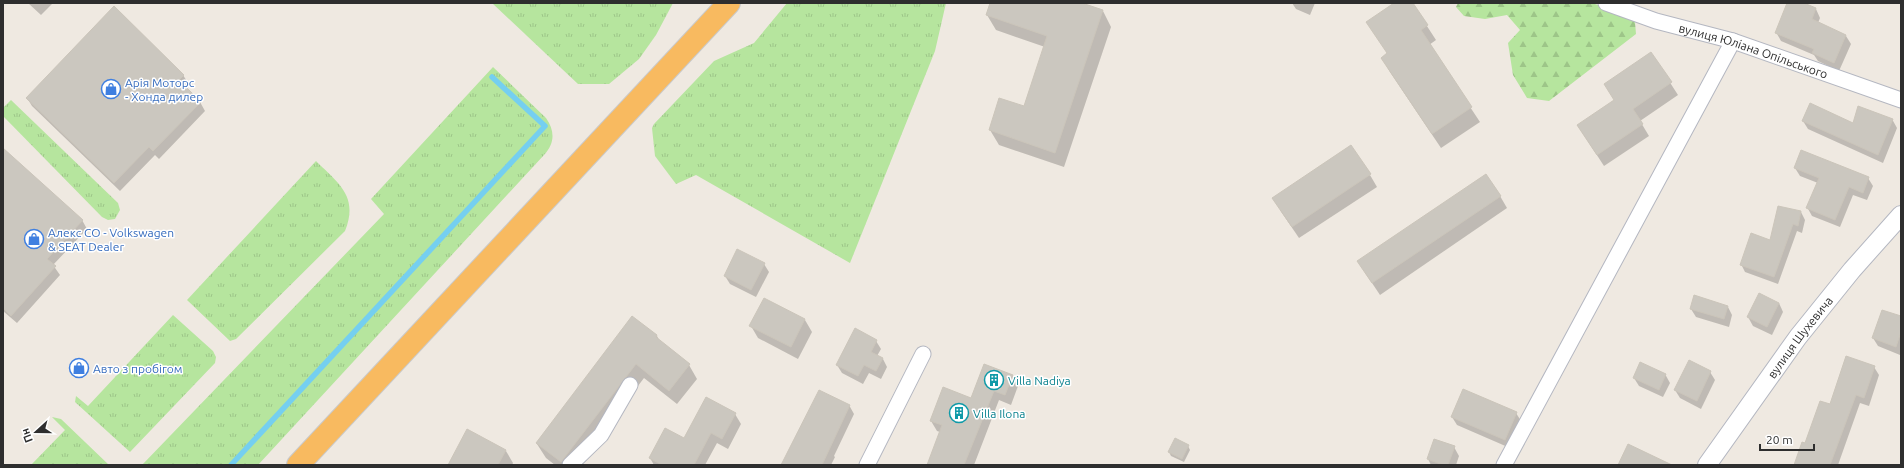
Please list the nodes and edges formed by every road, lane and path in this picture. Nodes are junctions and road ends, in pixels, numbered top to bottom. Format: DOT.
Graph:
graph roads {
  1 [pos="729,3"];
  2 [pos="1606,3"];
  3 [pos="1733,41"];
  4 [pos="1901,100"];
  5 [pos="1901,215"];
  6 [pos="922,354"];
  7 [pos="630,385"];
  8 [pos="298,465"];
  9 [pos="570,465"];
  10 [pos="867,465"];
  11 [pos="1504,465"];
  12 [pos="1707,465"];
  1 -- 8 [label="highway"];
  2 -- 3 [label="street, вулиця Юліана Опільського"];
  3 -- 4 [label="street, вулиця Юліана Опільського"];
  3 -- 11 [label="street"];
  5 -- 12 [label="street, вулиця Шухевича"];
  6 -- 10 [label="street"];
  7 -- 9 [label="street"];
}
